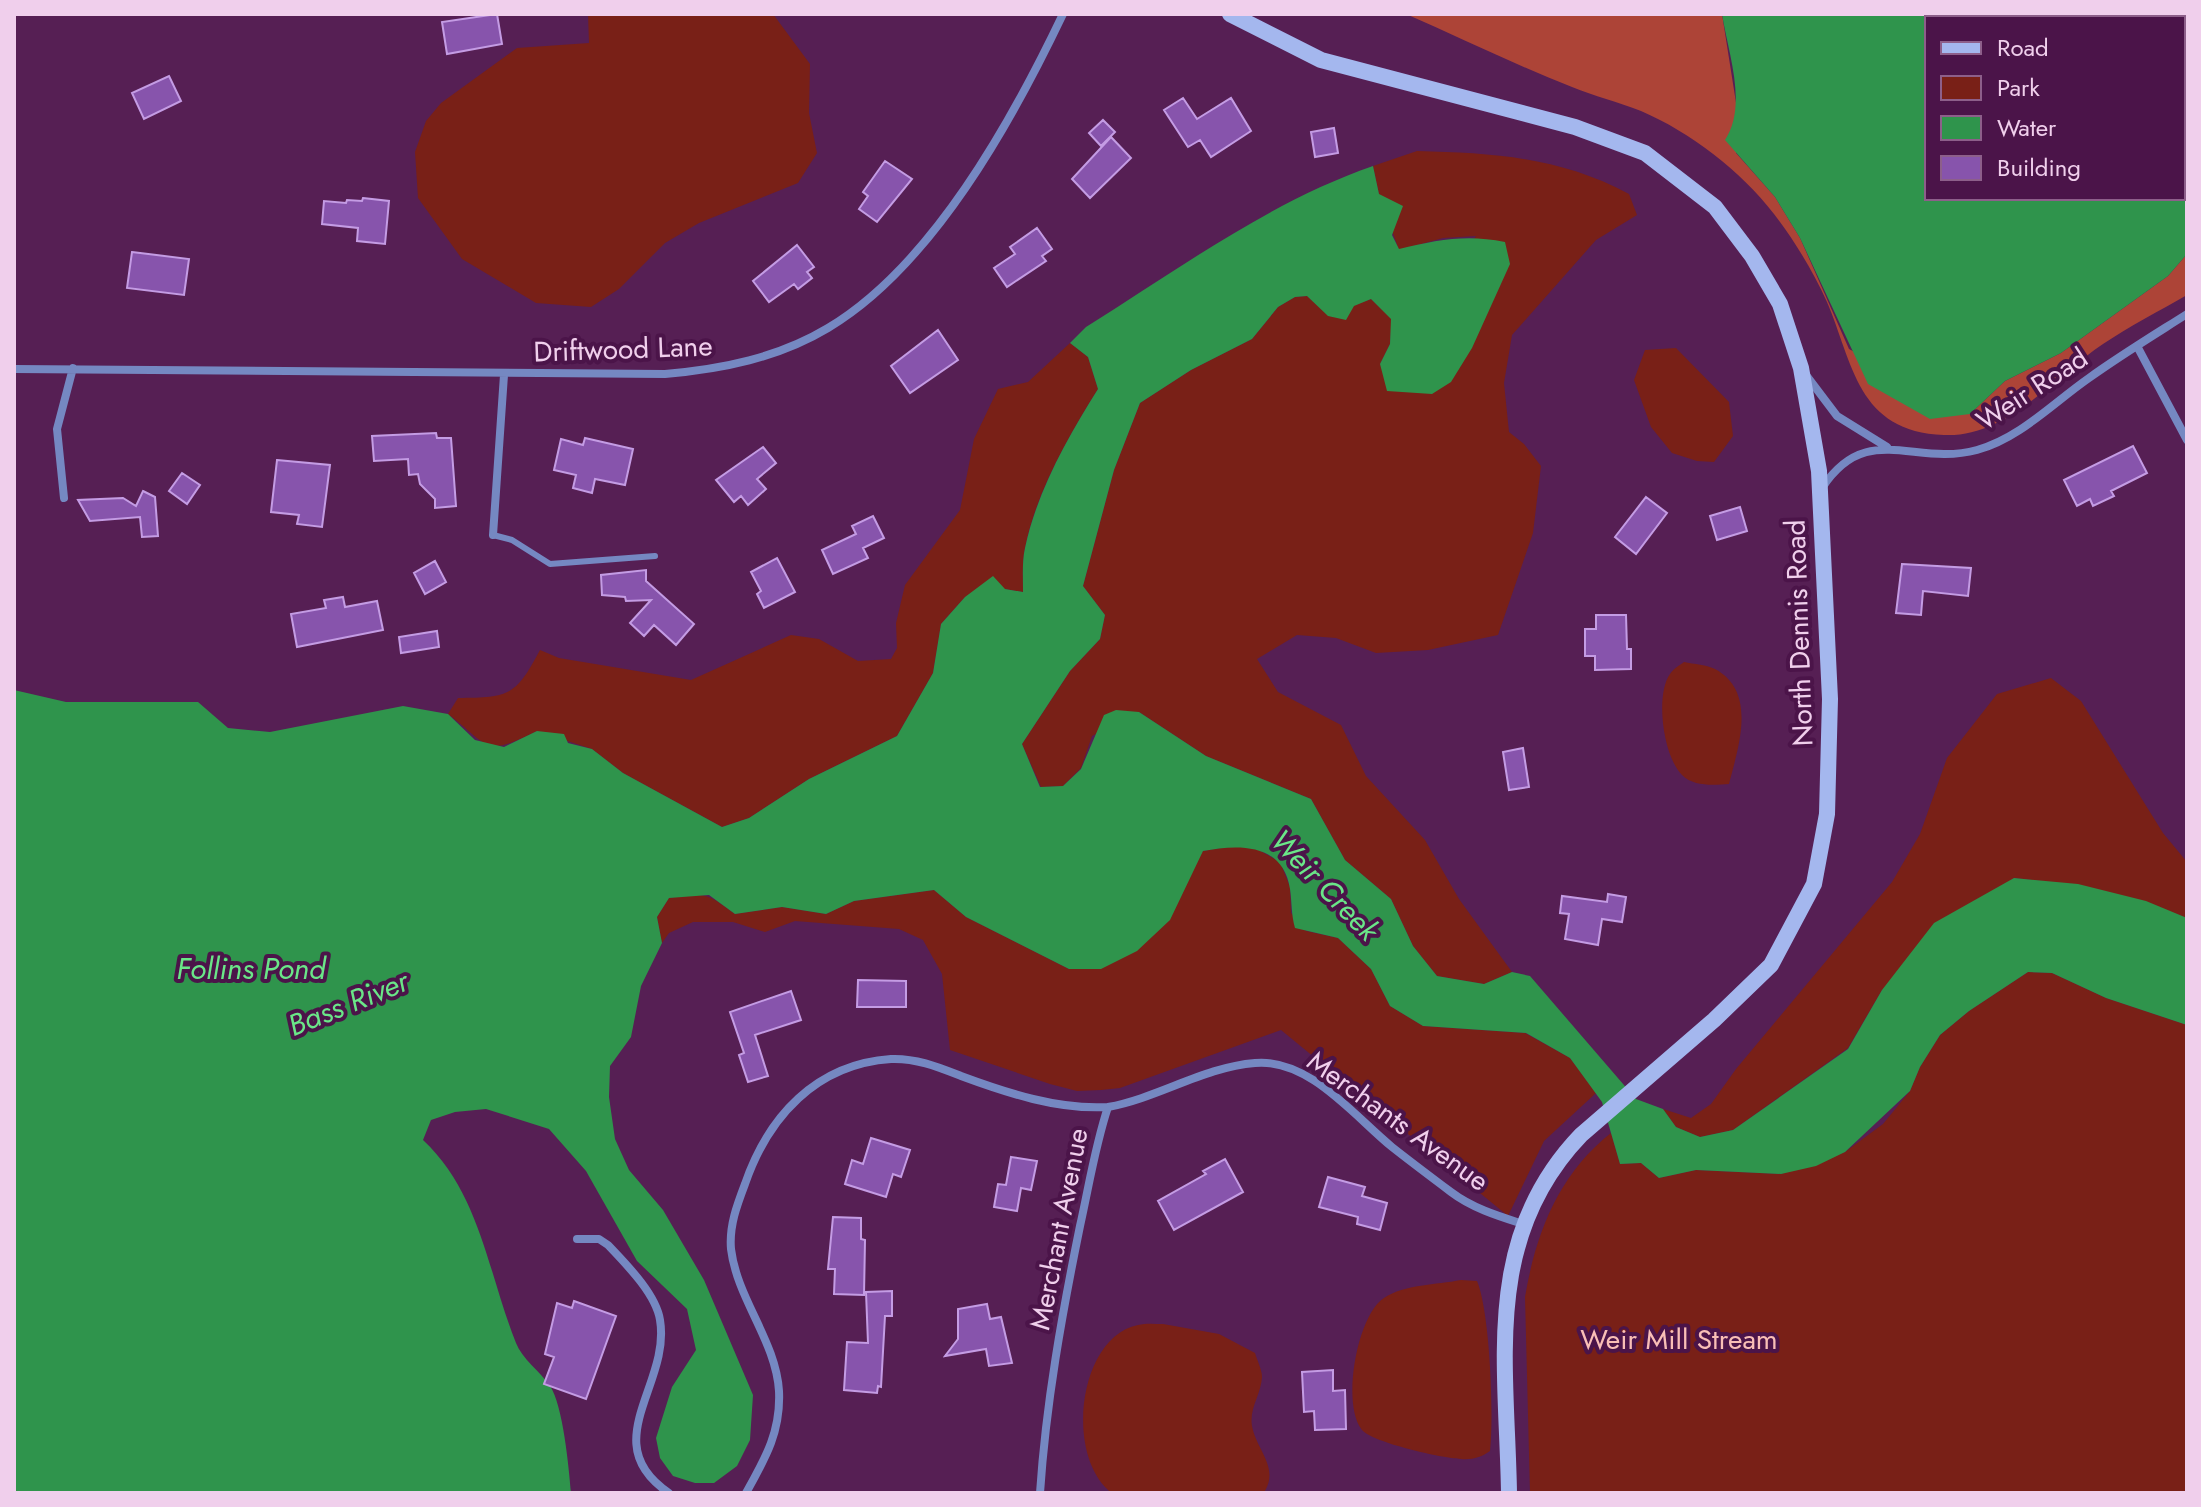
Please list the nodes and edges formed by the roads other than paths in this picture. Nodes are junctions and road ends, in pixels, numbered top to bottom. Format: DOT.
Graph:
graph roads {
  1 [pos="1063,14"];
  2 [pos="1230,14"];
  3 [pos="2187,314"];
  4 [pos="2137,346"];
  5 [pos="73,368"];
  6 [pos="1801,368"];
  7 [pos="14,369"];
  8 [pos="504,375"];
  9 [pos="2187,440"];
  10 [pos="1887,447"];
  11 [pos="1819,492"];
  12 [pos="64,498"];
  13 [pos="493,535"];
  14 [pos="655,556"];
  15 [pos="1108,1107"];
  16 [pos="1523,1224"];
  17 [pos="577,1239"];
  18 [pos="669,1493"];
  19 [pos="746,1493"];
  20 [pos="1040,1493"];
  21 [pos="1509,1493"];
  1 -- 8 [label="street, Driftwood Lane"];
  2 -- 6 [label="main road, North Dennis Road"];
  3 -- 4 [label="street, Weir Road"];
  4 -- 9 [label="street"];
  4 -- 10 [label="street, Weir Road"];
  5 -- 7 [label="street, Driftwood Lane"];
  5 -- 8 [label="street, Driftwood Lane"];
  5 -- 12 [label="street"];
  6 -- 10 [label="street, Weir Road"];
  6 -- 11 [label="main road, North Dennis Road"];
  8 -- 13 [label="street"];
  10 -- 11 [label="street, Weir Road"];
  11 -- 16 [label="main road, North Dennis Road"];
  13 -- 14 [label="lane"];
  15 -- 16 [label="street, Merchants Avenue"];
  15 -- 19 [label="street, Merchant Avenue"];
  15 -- 20 [label="street, Merchant Avenue"];
  16 -- 21 [label="main road, North Dennis Road"];
  17 -- 18 [label="street"];
}
